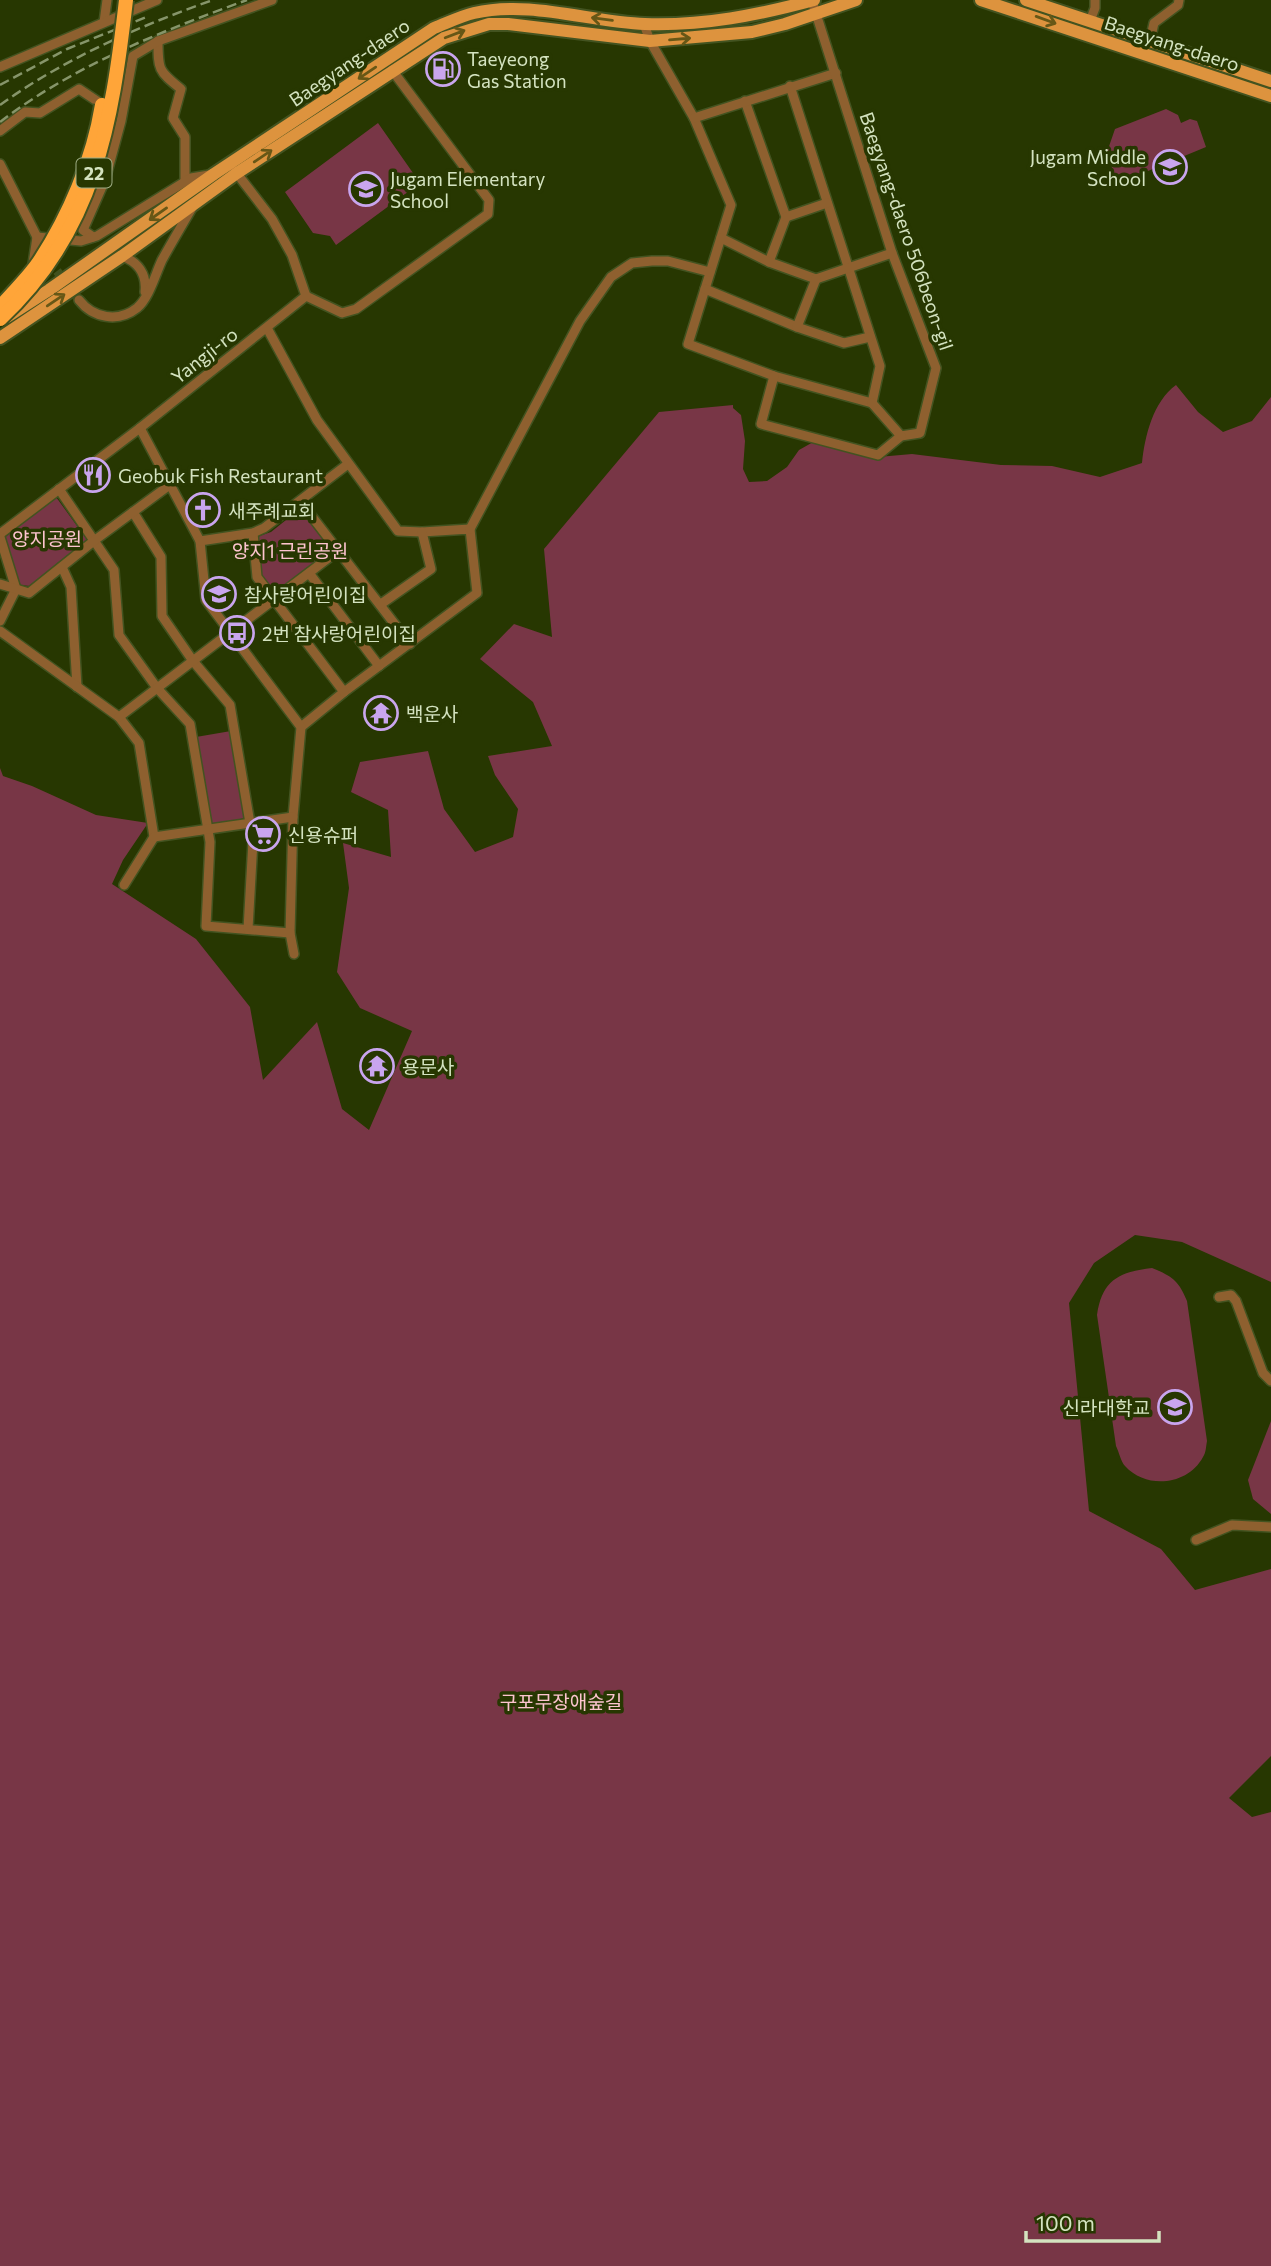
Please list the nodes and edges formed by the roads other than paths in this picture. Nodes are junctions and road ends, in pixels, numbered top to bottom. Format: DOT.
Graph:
graph roads {
  1 [pos="107,0"];
  2 [pos="117,0"];
  3 [pos="157,0"];
  4 [pos="272,0"];
  5 [pos="856,0"];
  6 [pos="981,0"];
  7 [pos="1026,0"];
  8 [pos="1095,0"];
  9 [pos="1179,0"];
  10 [pos="131,3"];
  11 [pos="814,5"];
  12 [pos="1090,21"];
  13 [pos="104,22"];
  14 [pos="644,24"];
  15 [pos="158,41"];
  16 [pos="650,41"];
  17 [pos="1150,41"];
  18 [pos="0,68"];
  19 [pos="393,70"];
  20 [pos="836,73"];
  21 [pos="1271,81"];
  22 [pos="790,86"];
  23 [pos="1271,96"];
  24 [pos="745,102"];
  25 [pos="121,116"];
  26 [pos="694,118"];
  27 [pos="0,131"];
  28 [pos="0,164"];
  29 [pos="233,168"];
  30 [pos="214,174"];
  31 [pos="185,181"];
  32 [pos="197,200"];
  33 [pos="827,202"];
  34 [pos="786,217"];
  35 [pos="37,237"];
  36 [pos="93,237"];
  37 [pos="721,238"];
  38 [pos="892,253"];
  39 [pos="122,256"];
  40 [pos="769,262"];
  41 [pos="850,268"];
  42 [pos="57,271"];
  43 [pos="710,272"];
  44 [pos="816,279"];
  45 [pos="705,289"];
  46 [pos="306,296"];
  47 [pos="79,300"];
  48 [pos="143,301"];
  49 [pos="0,304"];
  50 [pos="0,320"];
  51 [pos="797,327"];
  52 [pos="267,328"];
  53 [pos="870,337"];
  54 [pos="0,338"];
  55 [pos="774,376"];
  56 [pos="872,402"];
  57 [pos="140,428"];
  58 [pos="901,436"];
  59 [pos="348,464"];
  60 [pos="171,484"];
  61 [pos="59,489"];
  62 [pos="300,500"];
  63 [pos="133,512"];
  64 [pos="470,529"];
  65 [pos="422,532"];
  66 [pos="253,533"];
  67 [pos="0,536"];
  68 [pos="95,540"];
  69 [pos="200,541"];
  70 [pos="339,550"];
  71 [pos="62,567"];
  72 [pos="309,573"];
  73 [pos="0,584"];
  74 [pos="16,589"];
  75 [pos="274,601"];
  76 [pos="380,604"];
  77 [pos="0,621"];
  78 [pos="0,631"];
  79 [pos="230,634"];
  80 [pos="410,644"];
  81 [pos="193,662"];
  82 [pos="379,666"];
  83 [pos="77,687"];
  84 [pos="157,688"];
  85 [pos="344,692"];
  86 [pos="119,717"];
  87 [pos="302,727"];
  88 [pos="293,817"];
  89 [pos="249,823"];
  90 [pos="207,830"];
  91 [pos="154,837"];
  92 [pos="124,885"];
  93 [pos="248,929"];
  94 [pos="290,933"];
  95 [pos="294,954"];
  96 [pos="1219,1297"];
  97 [pos="1271,1381"];
  98 [pos="1271,1527"];
  99 [pos="1196,1540"];
  1 -- 13 [label="street"];
  2 -- 49 [label="highway, 22, bridge"];
  3 -- 10 [label="street"];
  4 -- 15 [label="street"];
  5 -- 11 [label="main road, Baegyang-daero"];
  6 -- 23 [label="main road, Baegyang-daero, one-way"];
  7 -- 12 [label="main road, Baegyang-daero"];
  8 -- 12 [label="street"];
  9 -- 17 [label="street"];
  10 -- 13 [label="street"];
  10 -- 50 [label="highway, 22, bridge"];
  11 -- 14 [label="main road, Baegyang-daero"];
  16 -- 11 [label="main road, Baegyang-daero, one-way"];
  11 -- 20 [label="street, Baegyang-daero 506beon-gil"];
  12 -- 17 [label="main road, Baegyang-daero"];
  13 -- 18 [label="street"];
  14 -- 16 [label="street"];
  14 -- 29 [label="main road, Baegyang-daero, one-way"];
  15 -- 25 [label="street"];
  15 -- 31 [label="street"];
  19 -- 16 [label="main road, Baegyang-daero, one-way"];
  16 -- 26 [label="street"];
  17 -- 21 [label="main road, Baegyang-daero"];
  29 -- 19 [label="main road, Baegyang-daero, one-way"];
  19 -- 46 [label="street, Baegyang-daero"];
  20 -- 22 [label="street"];
  20 -- 38 [label="street, Baegyang-daero 506beon-gil"];
  22 -- 24 [label="street"];
  22 -- 33 [label="street"];
  24 -- 26 [label="street"];
  24 -- 34 [label="street"];
  25 -- 27 [label="street"];
  25 -- 36 [label="street"];
  26 -- 37 [label="street"];
  28 -- 35 [label="street"];
  29 -- 30 [label="main road, Baegyang-daero"];
  29 -- 32 [label="main road, Baegyang-daero"];
  29 -- 46 [label="street"];
  30 -- 31 [label="street"];
  30 -- 50 [label="main road, Baegyang-daero, one-way"];
  31 -- 36 [label="street"];
  32 -- 39 [label="main road, Baegyang-daero"];
  32 -- 48 [label="street"];
  33 -- 34 [label="street"];
  33 -- 41 [label="street"];
  34 -- 40 [label="street"];
  35 -- 36 [label="street"];
  35 -- 42 [label="street"];
  35 -- 49 [label="street"];
  37 -- 40 [label="street"];
  37 -- 43 [label="street"];
  38 -- 41 [label="street"];
  38 -- 58 [label="street, Baegyang-daero 506beon-gil"];
  39 -- 48 [label="street"];
  54 -- 39 [label="main road, Baegyang-daero, one-way"];
  40 -- 44 [label="street"];
  41 -- 44 [label="street"];
  41 -- 53 [label="street"];
  43 -- 45 [label="street"];
  43 -- 64 [label="street"];
  44 -- 51 [label="street"];
  45 -- 51 [label="street"];
  45 -- 55 [label="street"];
  46 -- 52 [label="street, Yangji-ro"];
  47 -- 48 [label="street"];
  51 -- 53 [label="street"];
  52 -- 57 [label="street, Yangji-ro"];
  52 -- 59 [label="street"];
  53 -- 56 [label="street"];
  55 -- 56 [label="street"];
  55 -- 58 [label="street, Baegyang-daero 506beon-gil"];
  56 -- 58 [label="street"];
  57 -- 60 [label="street"];
  57 -- 61 [label="street, Yangji-ro"];
  59 -- 62 [label="street"];
  59 -- 65 [label="street"];
  60 -- 63 [label="street"];
  60 -- 69 [label="street"];
  61 -- 67 [label="street, Yangji-ro"];
  61 -- 68 [label="street"];
  62 -- 66 [label="street"];
  62 -- 70 [label="street"];
  63 -- 68 [label="street"];
  63 -- 81 [label="street"];
  64 -- 65 [label="street"];
  64 -- 80 [label="street"];
  65 -- 76 [label="street"];
  66 -- 69 [label="street"];
  66 -- 75 [label="street"];
  67 -- 74 [label="street, Yangji-ro"];
  68 -- 71 [label="street"];
  68 -- 84 [label="street"];
  69 -- 79 [label="street"];
  70 -- 72 [label="street"];
  70 -- 76 [label="street"];
  71 -- 74 [label="street"];
  71 -- 83 [label="street"];
  72 -- 75 [label="street"];
  72 -- 82 [label="street"];
  73 -- 74 [label="street"];
  74 -- 77 [label="street"];
  75 -- 79 [label="street"];
  75 -- 85 [label="street"];
  76 -- 80 [label="street"];
  78 -- 83 [label="street"];
  79 -- 81 [label="street"];
  79 -- 87 [label="street"];
  80 -- 82 [label="street"];
  81 -- 84 [label="street"];
  81 -- 89 [label="street"];
  82 -- 85 [label="street"];
  83 -- 86 [label="street"];
  84 -- 86 [label="street"];
  84 -- 90 [label="street"];
  85 -- 87 [label="street"];
  86 -- 91 [label="street"];
  87 -- 88 [label="street"];
  88 -- 89 [label="street"];
  88 -- 94 [label="street"];
  89 -- 90 [label="street"];
  89 -- 93 [label="street"];
  90 -- 91 [label="street"];
  90 -- 93 [label="street"];
  91 -- 92 [label="street"];
  93 -- 94 [label="street"];
  94 -- 95 [label="street"];
  96 -- 97 [label="street"];
  98 -- 99 [label="street"];
}
